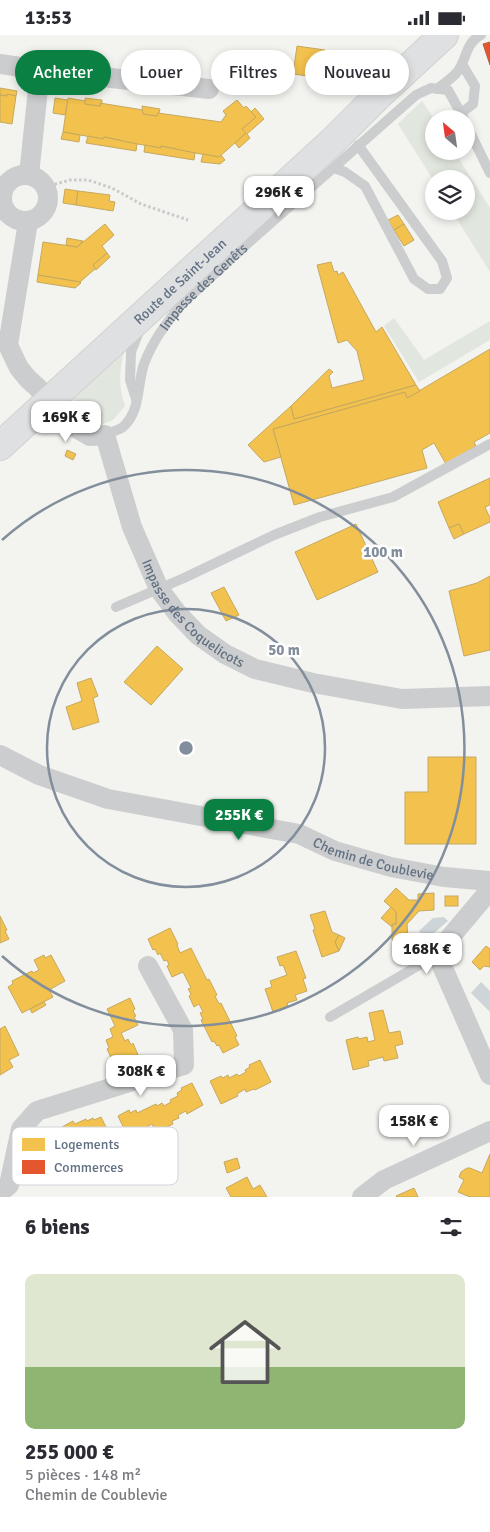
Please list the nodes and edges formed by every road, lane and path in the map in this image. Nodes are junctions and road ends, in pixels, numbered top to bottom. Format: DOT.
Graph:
graph roads {
  1 [pos="444,35"];
  2 [pos="481,35"];
  3 [pos="0,64"];
  4 [pos="462,64"];
  5 [pos="15,67"];
  6 [pos="409,67"];
  7 [pos="111,79"];
  8 [pos="209,89"];
  9 [pos="437,89"];
  10 [pos="39,95"];
  11 [pos="378,95"];
  12 [pos="379,95"];
  13 [pos="460,110"];
  14 [pos="467,110"];
  15 [pos="475,142"];
  16 [pos="358,145"];
  17 [pos="334,168"];
  18 [pos="490,173"];
  19 [pos="37,181"];
  20 [pos="0,197"];
  21 [pos="188,220"];
  22 [pos="28,222"];
  23 [pos="147,310"];
  24 [pos="4,335"];
  25 [pos="42,394"];
  26 [pos="137,400"];
  27 [pos="0,423"];
  28 [pos="105,435"];
  29 [pos="490,444"];
  30 [pos="0,446"];
  31 [pos="159,589"];
  32 [pos="116,607"];
  33 [pos="490,696"];
  34 [pos="0,755"];
  35 [pos="490,881"];
  36 [pos="490,890"];
  37 [pos="440,953"];
  38 [pos="148,966"];
  39 [pos="330,1017"];
  40 [pos="490,1075"];
  41 [pos="23,1127"];
  42 [pos="490,1131"];
  43 [pos="12,1171"];
  44 [pos="0,1192"];
  45 [pos="362,1197"];
  1 -- 6 [label="main road, Route de Saint-Jean"];
  2 -- 4 [label="lane"];
  3 -- 5 [label="street"];
  4 -- 9 [label="lane"];
  4 -- 14 [label="lane"];
  7 -- 8 [label="street"];
  9 -- 13 [label="lane"];
  9 -- 16 [label="lane, Impasse des Genêts"];
  10 -- 19 [label="street"];
  11 -- 25 [label="main road, Route de Saint-Jean"];
  12 -- 23 [label="main road, Route de Saint-Jean"];
  15 -- 18 [label="lane"];
  16 -- 17 [label="lane, Impasse des Genêts"];
  16 -- 17 [label="lane"];
  17 -- 26 [label="lane, Impasse des Genêts"];
  19 -- 20 [label="street"];
  19 -- 21 [label="path"];
  19 -- 22 [label="street"];
  20 -- 22 [label="street"];
  22 -- 24 [label="street"];
  23 -- 25 [label="main road, Route de Saint-Jean"];
  23 -- 26 [label="lane"];
  24 -- 25 [label="street"];
  25 -- 27 [label="main road, Route de Saint-Jean"];
  25 -- 28 [label="street"];
  25 -- 30 [label="main road, Route de Saint-Jean"];
  26 -- 28 [label="lane, Impasse des Genêts"];
  28 -- 31 [label="street, Impasse des Coquelicots"];
  29 -- 31 [label="lane"];
  31 -- 32 [label="lane"];
  31 -- 33 [label="street, Impasse des Coquelicots"];
  34 -- 35 [label="street, Chemin de Coublevie"];
  36 -- 37 [label="street"];
  37 -- 39 [label="lane"];
  37 -- 40 [label="street"];
  38 -- 41 [label="street"];
  42 -- 45 [label="street"];
  43 -- 44 [label="street"];
}
